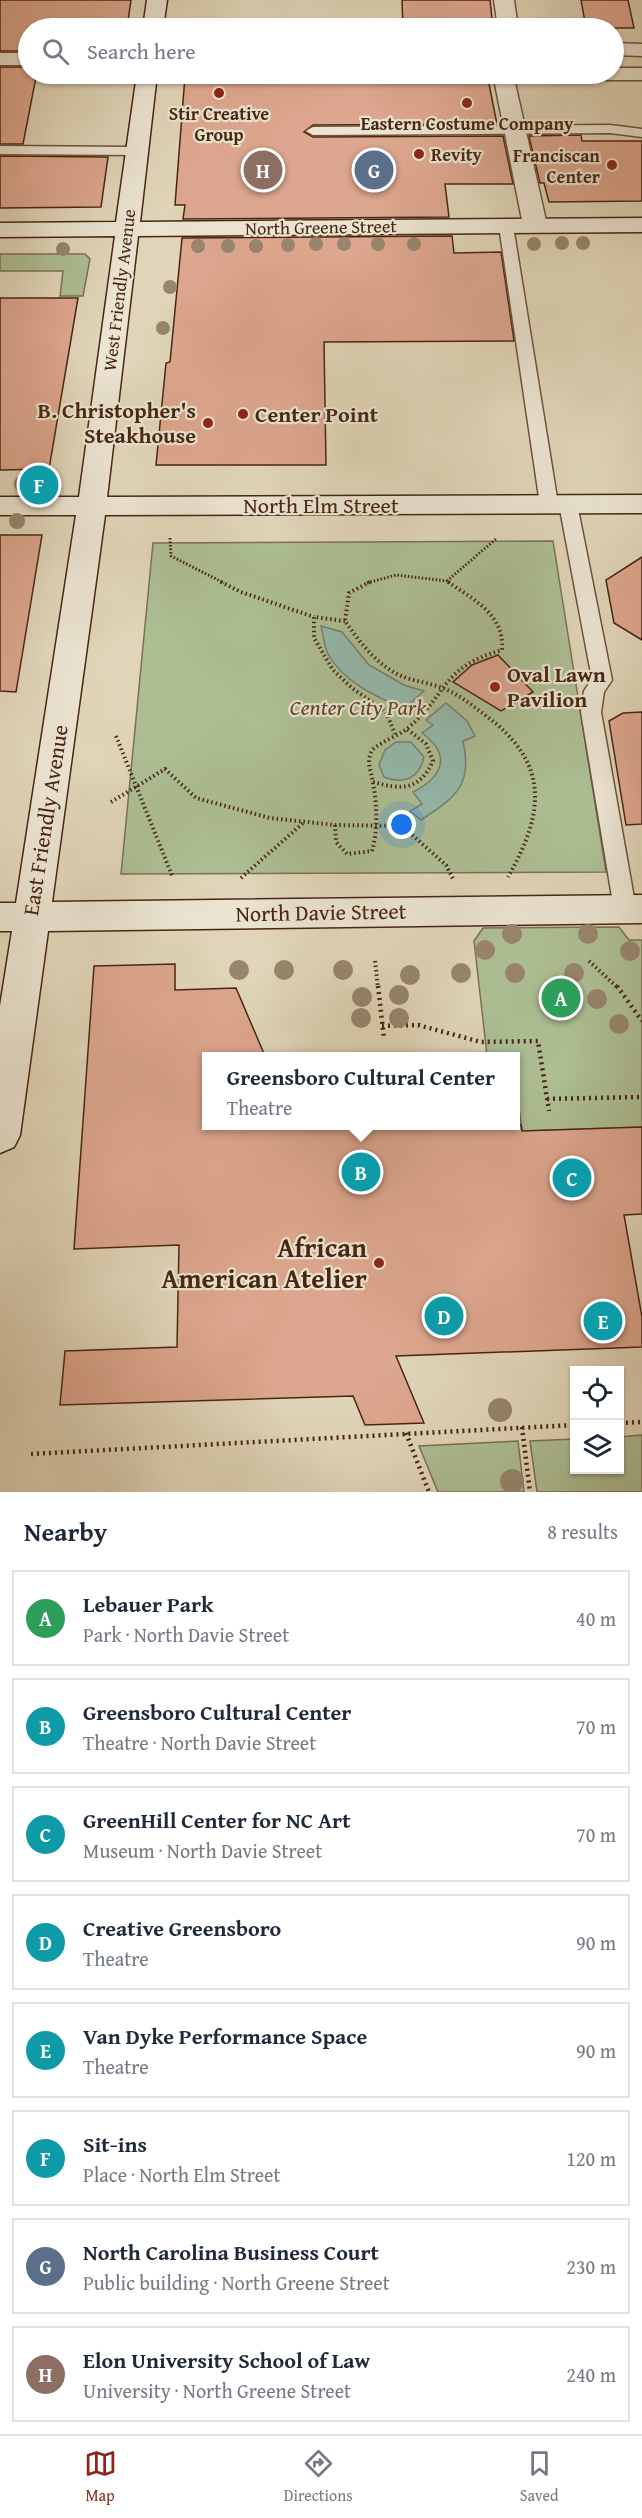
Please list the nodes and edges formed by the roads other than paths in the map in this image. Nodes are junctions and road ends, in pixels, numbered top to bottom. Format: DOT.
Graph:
graph roads {
  1 [pos="157,0"];
  2 [pos="504,0"];
  3 [pos="154,18"];
  4 [pos="507,18"];
  5 [pos="624,49"];
  6 [pos="642,50"];
  7 [pos="0,59"];
  8 [pos="18,59"];
  9 [pos="624,74"];
  10 [pos="642,74"];
  11 [pos="146,84"];
  12 [pos="505,84"];
  13 [pos="515,129"];
  14 [pos="313,131"];
  15 [pos="642,133"];
  16 [pos="0,150"];
  17 [pos="136,151"];
  18 [pos="535,225"];
  19 [pos="642,225"];
  20 [pos="506,226"];
  21 [pos="0,230"];
  22 [pos="126,230"];
  23 [pos="558,504"];
  24 [pos="642,504"];
  25 [pos="0,506"];
  26 [pos="92,506"];
  27 [pos="634,909"];
  28 [pos="15,917"];
  29 [pos="0,1135"];
  1 -- 3 [label="main road"];
  2 -- 4 [label="main road"];
  5 -- 6 [label="main road"];
  7 -- 8 [label="main road"];
  9 -- 10 [label="main road"];
  11 -- 17 [label="main road, West Friendly Avenue"];
  12 -- 13 [label="main road"];
  13 -- 14 [label="lane"];
  13 -- 15 [label="lane"];
  13 -- 18 [label="main road"];
  16 -- 17 [label="lane"];
  17 -- 22 [label="main road, West Friendly Avenue"];
  18 -- 19 [label="main road, North Greene Street"];
  18 -- 20 [label="main road, North Greene Street"];
  20 -- 22 [label="main road, North Greene Street"];
  20 -- 23 [label="lane"];
  21 -- 22 [label="main road, North Greene Street"];
  22 -- 26 [label="main road, West Friendly Avenue"];
  23 -- 24 [label="main road, North Elm Street"];
  23 -- 26 [label="main road, North Elm Street"];
  23 -- 27 [label="lane"];
  25 -- 26 [label="main road, North Elm Street"];
  26 -- 28 [label="main road, East Friendly Avenue"];
  27 -- 28 [label="main road, North Davie Street"];
  28 -- 29 [label="main road, East Friendly Avenue"];
}
